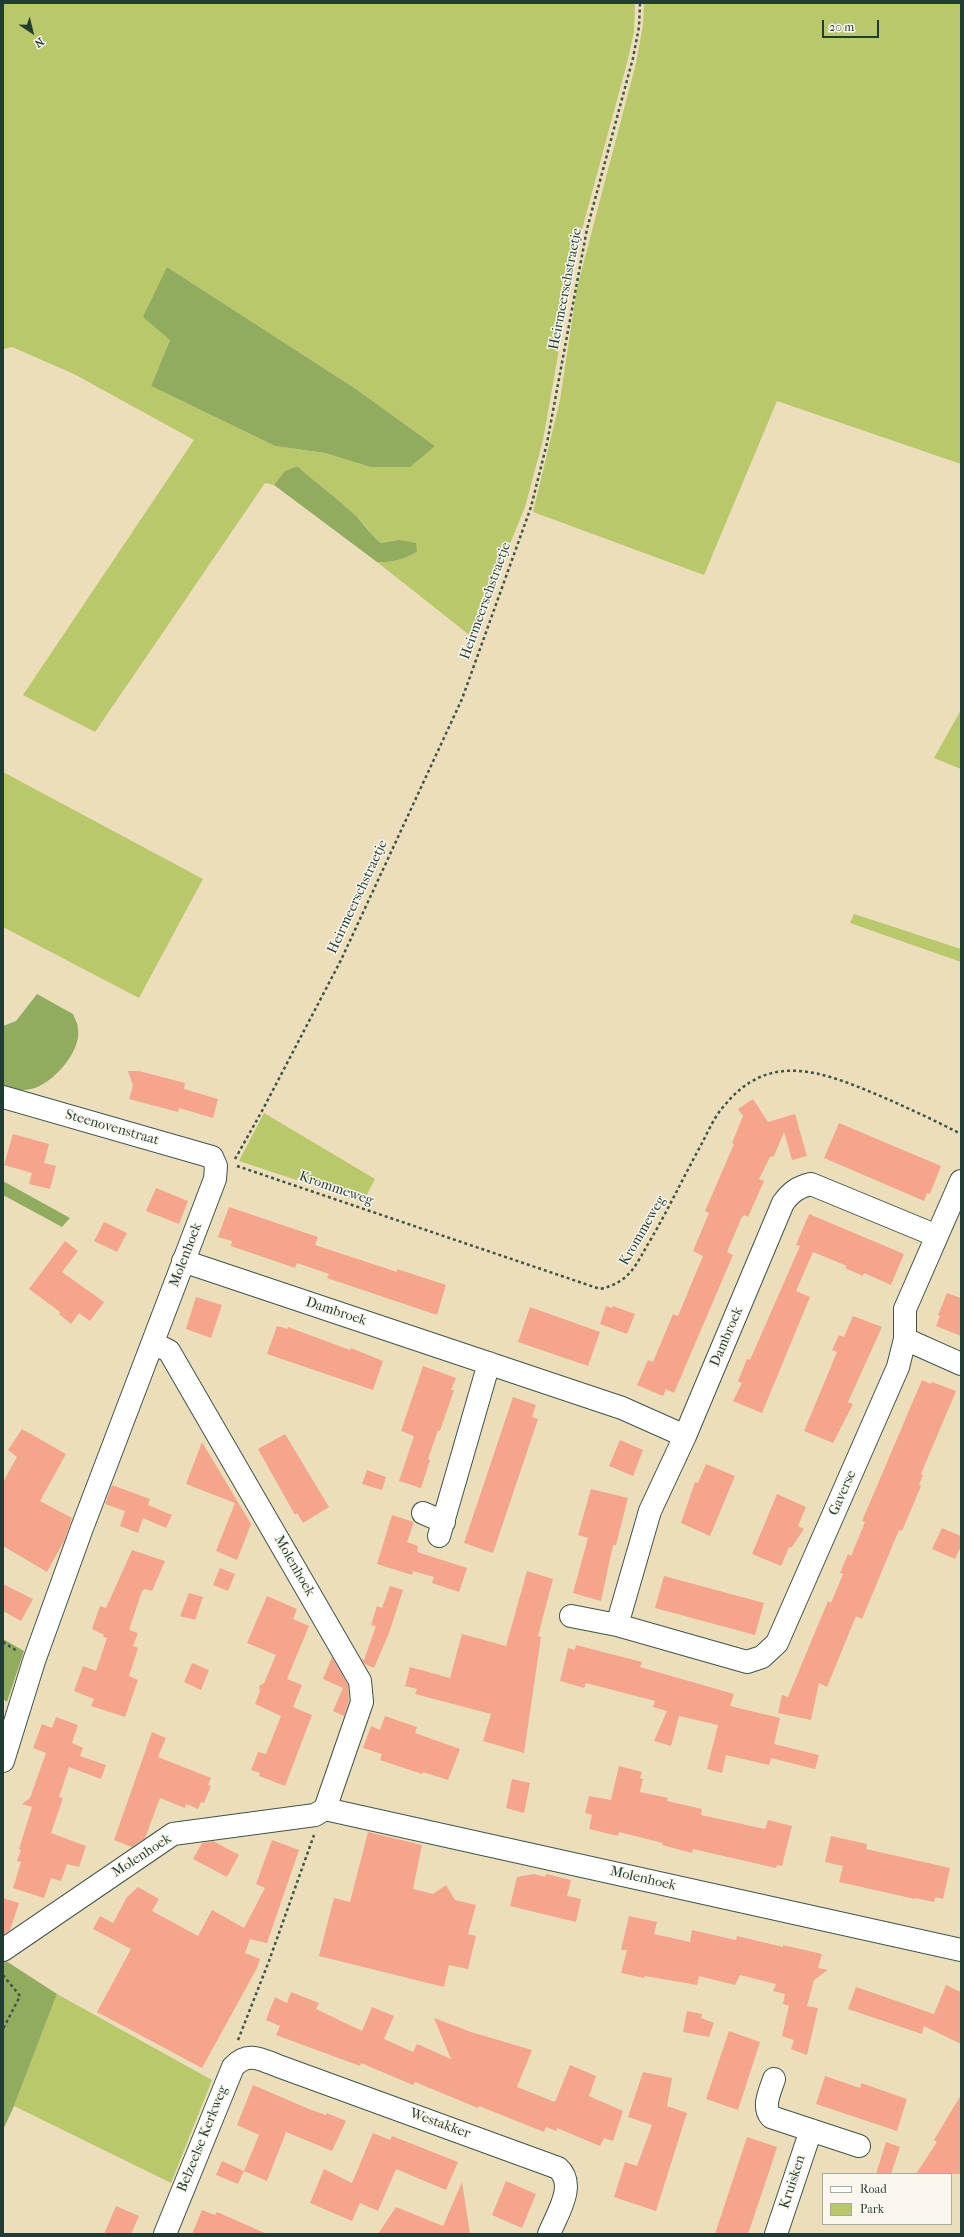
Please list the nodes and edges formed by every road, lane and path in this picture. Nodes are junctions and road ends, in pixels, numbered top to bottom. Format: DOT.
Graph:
graph roads {
  1 [pos="640,3"];
  2 [pos="3,1097"];
  3 [pos="961,1134"];
  4 [pos="225,1166"];
  5 [pos="961,1181"];
  6 [pos="937,1236"];
  7 [pos="183,1261"];
  8 [pos="905,1339"];
  9 [pos="153,1343"];
  10 [pos="489,1363"];
  11 [pos="961,1364"];
  12 [pos="685,1436"];
  13 [pos="423,1513"];
  14 [pos="571,1616"];
  15 [pos="617,1625"];
  16 [pos="3,1761"];
  17 [pos="325,1808"];
  18 [pos="3,1950"];
  19 [pos="961,1950"];
  20 [pos="3,1975"];
  21 [pos="3,2029"];
  22 [pos="247,2058"];
  23 [pos="774,2080"];
  24 [pos="811,2130"];
  25 [pos="859,2146"];
  26 [pos="165,2234"];
  27 [pos="549,2234"];
  28 [pos="776,2234"];
  1 -- 4 [label="path, Heirmeerschstraetje"];
  2 -- 4 [label="street, Steenovenstraat"];
  3 -- 4 [label="path, Krommeweg"];
  4 -- 7 [label="street, Molenhoek"];
  5 -- 6 [label="street, Gaverse"];
  6 -- 8 [label="street, Gaverse"];
  6 -- 12 [label="street, Dambroek"];
  7 -- 9 [label="street, Molenhoek"];
  7 -- 10 [label="street, Dambroek"];
  8 -- 11 [label="street"];
  8 -- 15 [label="street, Gaverse"];
  9 -- 16 [label="street, Molenhoek"];
  9 -- 17 [label="street, Molenhoek"];
  10 -- 12 [label="street, Dambroek"];
  10 -- 13 [label="street"];
  12 -- 15 [label="street"];
  14 -- 15 [label="street, Gaverse"];
  17 -- 18 [label="street, Molenhoek"];
  17 -- 19 [label="street, Molenhoek"];
  17 -- 22 [label="path"];
  20 -- 21 [label="path"];
  22 -- 26 [label="street, Belzeelse Kerkweg"];
  22 -- 27 [label="street, Westakker"];
  23 -- 24 [label="street"];
  24 -- 25 [label="street"];
  24 -- 28 [label="street, Kruisken"];
}
